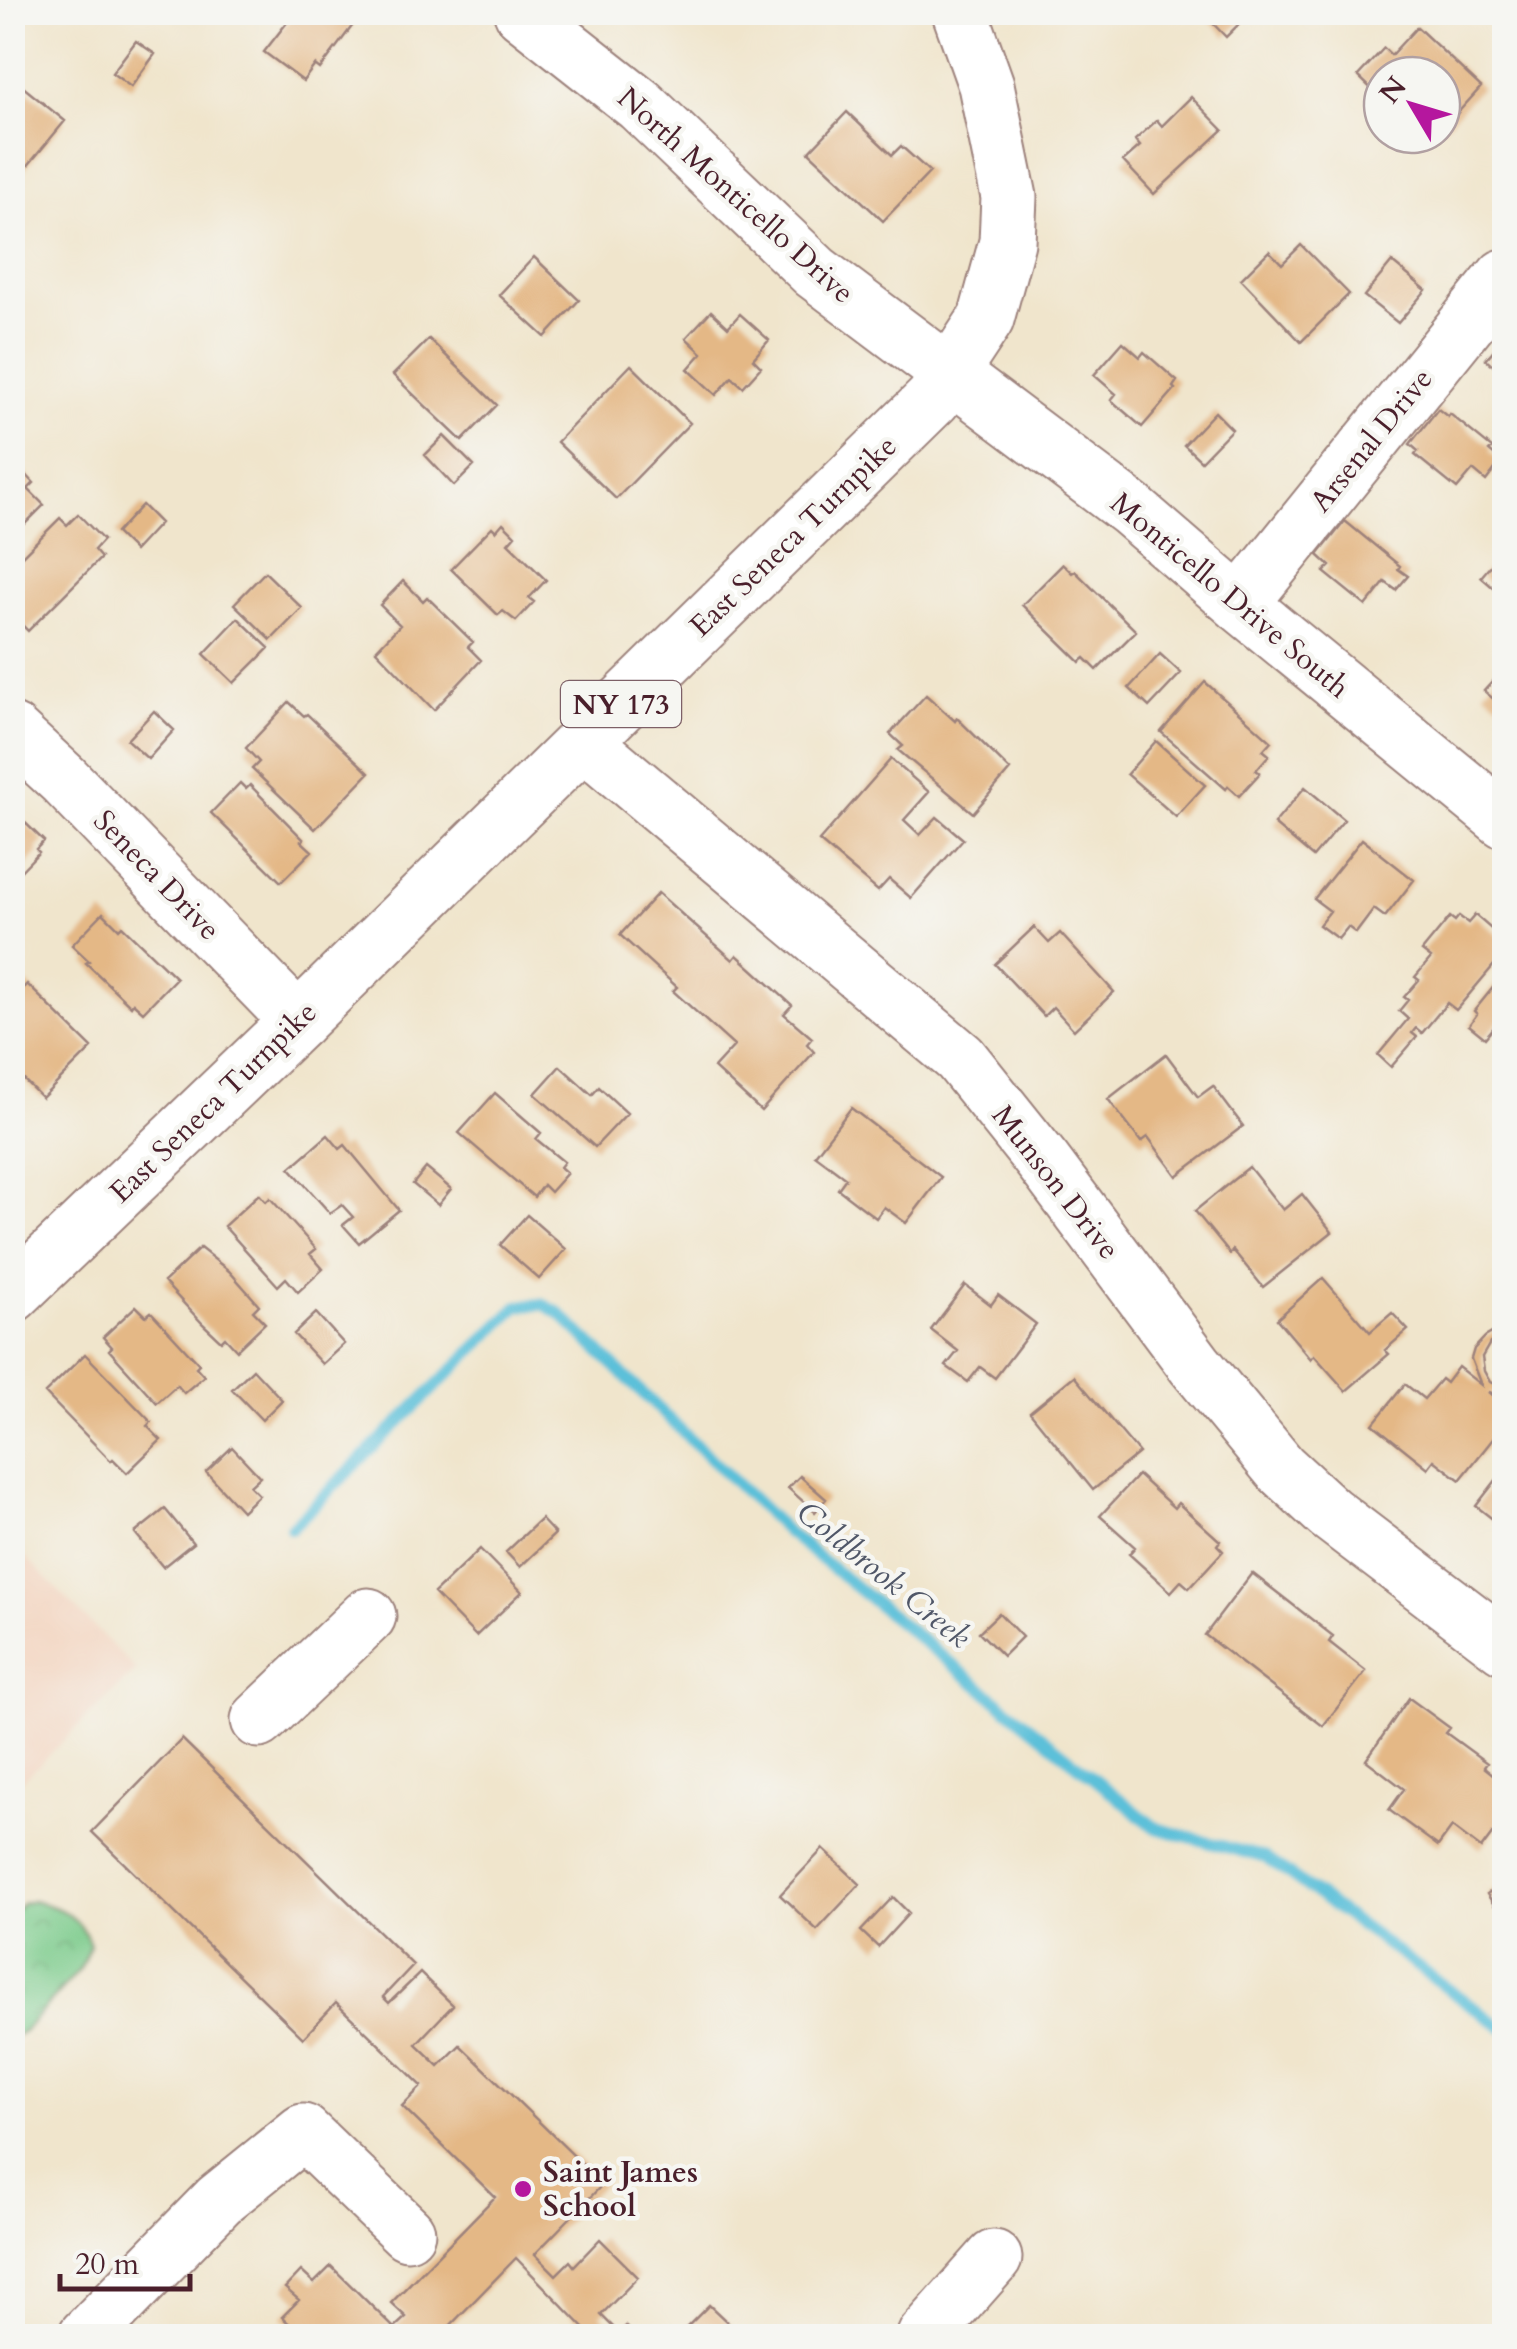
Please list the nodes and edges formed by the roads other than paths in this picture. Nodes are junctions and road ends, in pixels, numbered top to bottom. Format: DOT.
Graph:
graph roads {
  1 [pos="522,12"];
  2 [pos="960,12"];
  3 [pos="1504,278"];
  4 [pos="951,376"];
  5 [pos="1240,604"];
  6 [pos="12,732"];
  7 [pos="584,741"];
  8 [pos="1504,820"];
  9 [pos="298,1021"];
  10 [pos="12,1295"];
  11 [pos="368,1616"];
  12 [pos="1504,1646"];
  13 [pos="258,1720"];
  14 [pos="407,2232"];
  15 [pos="994,2258"];
  16 [pos="86,2336"];
  17 [pos="924,2336"];
  1 -- 4 [label="street, North Monticello Drive"];
  2 -- 4 [label="street, East Seneca Turnpike / NY 173"];
  3 -- 5 [label="street, Arsenal Drive"];
  4 -- 5 [label="street, Monticello Drive South"];
  4 -- 7 [label="street, East Seneca Turnpike / NY 173"];
  5 -- 8 [label="street, Monticello Drive South"];
  6 -- 9 [label="street, Seneca Drive"];
  7 -- 9 [label="street, East Seneca Turnpike / NY 173"];
  7 -- 12 [label="street, Munson Drive"];
  9 -- 10 [label="street, East Seneca Turnpike / NY 173"];
  11 -- 13 [label="street"];
  14 -- 16 [label="street"];
  15 -- 17 [label="street"];
}
